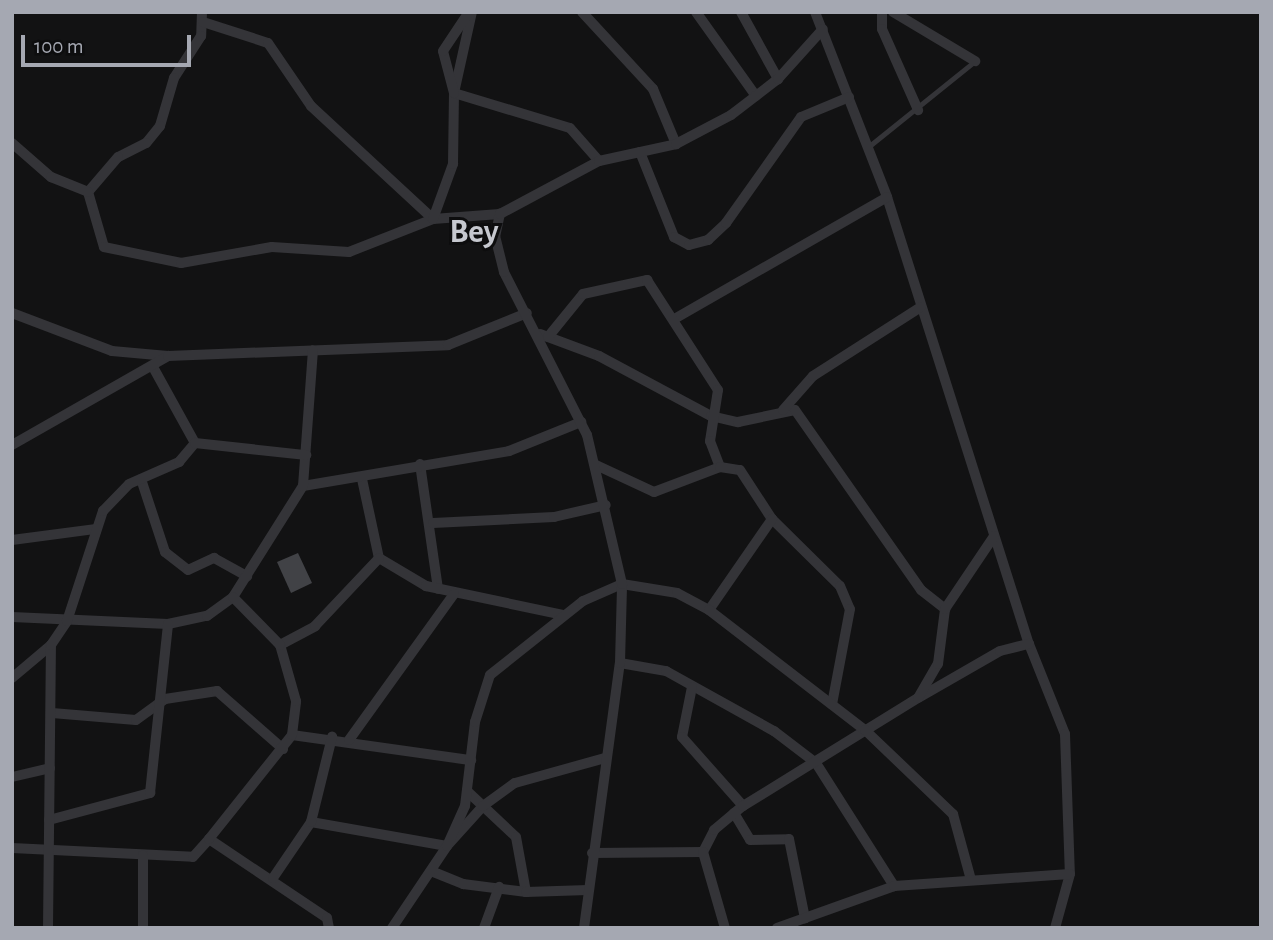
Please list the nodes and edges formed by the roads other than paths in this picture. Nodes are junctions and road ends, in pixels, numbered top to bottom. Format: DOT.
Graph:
graph roads {
  1 [pos="471,12"];
  2 [pos="582,12"];
  3 [pos="696,12"];
  4 [pos="741,12"];
  5 [pos="815,12"];
  6 [pos="882,12"];
  7 [pos="893,12"];
  8 [pos="203,17"];
  9 [pos="823,29"];
  10 [pos="975,61"];
  11 [pos="778,79"];
  12 [pos="454,93"];
  13 [pos="756,96"];
  14 [pos="849,97"];
  15 [pos="918,110"];
  16 [pos="12,143"];
  17 [pos="677,144"];
  18 [pos="868,147"];
  19 [pos="640,152"];
  20 [pos="599,161"];
  21 [pos="88,192"];
  22 [pos="887,197"];
  23 [pos="500,214"];
  24 [pos="433,219"];
  25 [pos="922,307"];
  26 [pos="12,313"];
  27 [pos="527,313"];
  28 [pos="676,318"];
  29 [pos="544,336"];
  30 [pos="313,350"];
  31 [pos="168,356"];
  32 [pos="153,367"];
  33 [pos="783,410"];
  34 [pos="711,416"];
  35 [pos="581,422"];
  36 [pos="195,443"];
  37 [pos="12,445"];
  38 [pos="306,455"];
  39 [pos="420,464"];
  40 [pos="596,465"];
  41 [pos="720,467"];
  42 [pos="141,479"];
  43 [pos="362,480"];
  44 [pos="303,486"];
  45 [pos="606,505"];
  46 [pos="772,519"];
  47 [pos="433,523"];
  48 [pos="96,529"];
  49 [pos="994,536"];
  50 [pos="12,540"];
  51 [pos="380,558"];
  52 [pos="247,576"];
  53 [pos="622,584"];
  54 [pos="438,589"];
  55 [pos="454,594"];
  56 [pos="233,597"];
  57 [pos="945,609"];
  58 [pos="709,610"];
  59 [pos="564,615"];
  60 [pos="12,617"];
  61 [pos="66,621"];
  62 [pos="168,624"];
  63 [pos="1029,644"];
  64 [pos="51,645"];
  65 [pos="280,645"];
  66 [pos="620,663"];
  67 [pos="12,678"];
  68 [pos="692,687"];
  69 [pos="918,698"];
  70 [pos="165,699"];
  71 [pos="832,704"];
  72 [pos="52,713"];
  73 [pos="865,730"];
  74 [pos="292,735"];
  75 [pos="332,737"];
  76 [pos="349,740"];
  77 [pos="283,749"];
  78 [pos="605,758"];
  79 [pos="471,760"];
  80 [pos="816,763"];
  81 [pos="50,768"];
  82 [pos="12,776"];
  83 [pos="467,790"];
  84 [pos="483,806"];
  85 [pos="743,806"];
  86 [pos="734,813"];
  87 [pos="49,820"];
  88 [pos="311,822"];
  89 [pos="209,839"];
  90 [pos="447,846"];
  91 [pos="12,848"];
  92 [pos="49,852"];
  93 [pos="703,852"];
  94 [pos="592,853"];
  95 [pos="143,855"];
  96 [pos="431,871"];
  97 [pos="1070,874"];
  98 [pos="273,878"];
  99 [pos="971,880"];
  100 [pos="894,886"];
  101 [pos="499,887"];
  102 [pos="588,890"];
  103 [pos="526,892"];
  104 [pos="804,918"];
  105 [pos="48,928"];
  106 [pos="143,928"];
  107 [pos="329,928"];
  108 [pos="392,928"];
  109 [pos="484,928"];
  110 [pos="584,928"];
  111 [pos="725,928"];
  112 [pos="776,928"];
  113 [pos="1055,928"];
  1 -- 12 [label="street"];
  1 -- 12 [label="street"];
  2 -- 17 [label="street"];
  3 -- 13 [label="street"];
  4 -- 11 [label="street"];
  5 -- 9 [label="street"];
  6 -- 15 [label="street"];
  7 -- 10 [label="street"];
  8 -- 21 [label="street"];
  8 -- 24 [label="street"];
  9 -- 11 [label="street"];
  9 -- 14 [label="street"];
  10 -- 15 [label="lane"];
  11 -- 13 [label="street"];
  12 -- 20 [label="street"];
  12 -- 24 [label="street"];
  13 -- 17 [label="street"];
  14 -- 18 [label="street"];
  14 -- 19 [label="street"];
  15 -- 18 [label="lane"];
  16 -- 21 [label="street"];
  17 -- 19 [label="street"];
  18 -- 22 [label="street"];
  19 -- 20 [label="street"];
  20 -- 23 [label="street"];
  21 -- 24 [label="street"];
  22 -- 25 [label="street"];
  22 -- 28 [label="street"];
  23 -- 24 [label="street"];
  23 -- 27 [label="street"];
  25 -- 33 [label="street"];
  25 -- 49 [label="street"];
  26 -- 31 [label="street"];
  27 -- 29 [label="street"];
  27 -- 30 [label="street"];
  28 -- 29 [label="street"];
  28 -- 34 [label="street"];
  29 -- 34 [label="street"];
  29 -- 35 [label="street"];
  30 -- 31 [label="street"];
  30 -- 38 [label="street"];
  31 -- 32 [label="street"];
  32 -- 36 [label="street"];
  32 -- 37 [label="street"];
  33 -- 34 [label="street"];
  33 -- 57 [label="street"];
  34 -- 41 [label="street"];
  35 -- 39 [label="street"];
  35 -- 40 [label="street"];
  36 -- 38 [label="street"];
  36 -- 42 [label="street"];
  38 -- 44 [label="street"];
  39 -- 43 [label="street"];
  39 -- 47 [label="street"];
  40 -- 41 [label="street"];
  40 -- 45 [label="street"];
  41 -- 46 [label="street"];
  42 -- 48 [label="street"];
  42 -- 52 [label="street"];
  43 -- 44 [label="street"];
  43 -- 51 [label="street"];
  44 -- 52 [label="street"];
  45 -- 47 [label="street"];
  45 -- 53 [label="street"];
  46 -- 58 [label="street"];
  46 -- 71 [label="street"];
  47 -- 54 [label="street"];
  48 -- 50 [label="street"];
  48 -- 61 [label="street"];
  49 -- 57 [label="street"];
  49 -- 63 [label="street"];
  51 -- 54 [label="street"];
  51 -- 65 [label="street"];
  52 -- 56 [label="street"];
  53 -- 58 [label="street"];
  53 -- 59 [label="street"];
  53 -- 66 [label="street"];
  54 -- 55 [label="street"];
  55 -- 59 [label="street"];
  55 -- 76 [label="street"];
  56 -- 62 [label="street"];
  56 -- 65 [label="street"];
  57 -- 69 [label="street"];
  58 -- 71 [label="street"];
  59 -- 79 [label="street"];
  60 -- 61 [label="street"];
  61 -- 62 [label="street"];
  61 -- 64 [label="street"];
  62 -- 70 [label="street"];
  63 -- 69 [label="street"];
  63 -- 97 [label="street"];
  64 -- 67 [label="street"];
  64 -- 72 [label="street"];
  65 -- 74 [label="street"];
  66 -- 68 [label="street"];
  66 -- 78 [label="street"];
  68 -- 80 [label="street"];
  68 -- 85 [label="street"];
  69 -- 73 [label="street"];
  70 -- 72 [label="street"];
  70 -- 77 [label="street"];
  70 -- 87 [label="street"];
  71 -- 73 [label="street"];
  72 -- 81 [label="street"];
  73 -- 80 [label="street"];
  73 -- 99 [label="street"];
  74 -- 75 [label="street"];
  74 -- 77 [label="street"];
  75 -- 76 [label="street"];
  75 -- 88 [label="street"];
  76 -- 79 [label="street"];
  77 -- 89 [label="street"];
  78 -- 84 [label="street"];
  78 -- 94 [label="street"];
  79 -- 83 [label="street"];
  80 -- 85 [label="street"];
  80 -- 100 [label="street"];
  81 -- 82 [label="street"];
  81 -- 87 [label="street"];
  83 -- 84 [label="street"];
  83 -- 90 [label="street"];
  84 -- 90 [label="street"];
  84 -- 103 [label="street"];
  85 -- 86 [label="street"];
  86 -- 93 [label="street"];
  86 -- 104 [label="street"];
  87 -- 92 [label="street"];
  88 -- 90 [label="street"];
  88 -- 98 [label="street"];
  89 -- 95 [label="street"];
  89 -- 98 [label="street"];
  90 -- 96 [label="street"];
  91 -- 92 [label="street"];
  92 -- 95 [label="street"];
  92 -- 105 [label="street"];
  93 -- 94 [label="street"];
  93 -- 111 [label="street"];
  94 -- 102 [label="street"];
  95 -- 106 [label="street"];
  96 -- 101 [label="street"];
  96 -- 108 [label="street"];
  97 -- 99 [label="street"];
  97 -- 113 [label="street"];
  98 -- 107 [label="street"];
  99 -- 100 [label="street"];
  100 -- 104 [label="street"];
  101 -- 103 [label="street"];
  101 -- 109 [label="street"];
  102 -- 103 [label="street"];
  102 -- 110 [label="street"];
  104 -- 112 [label="street"];
}
